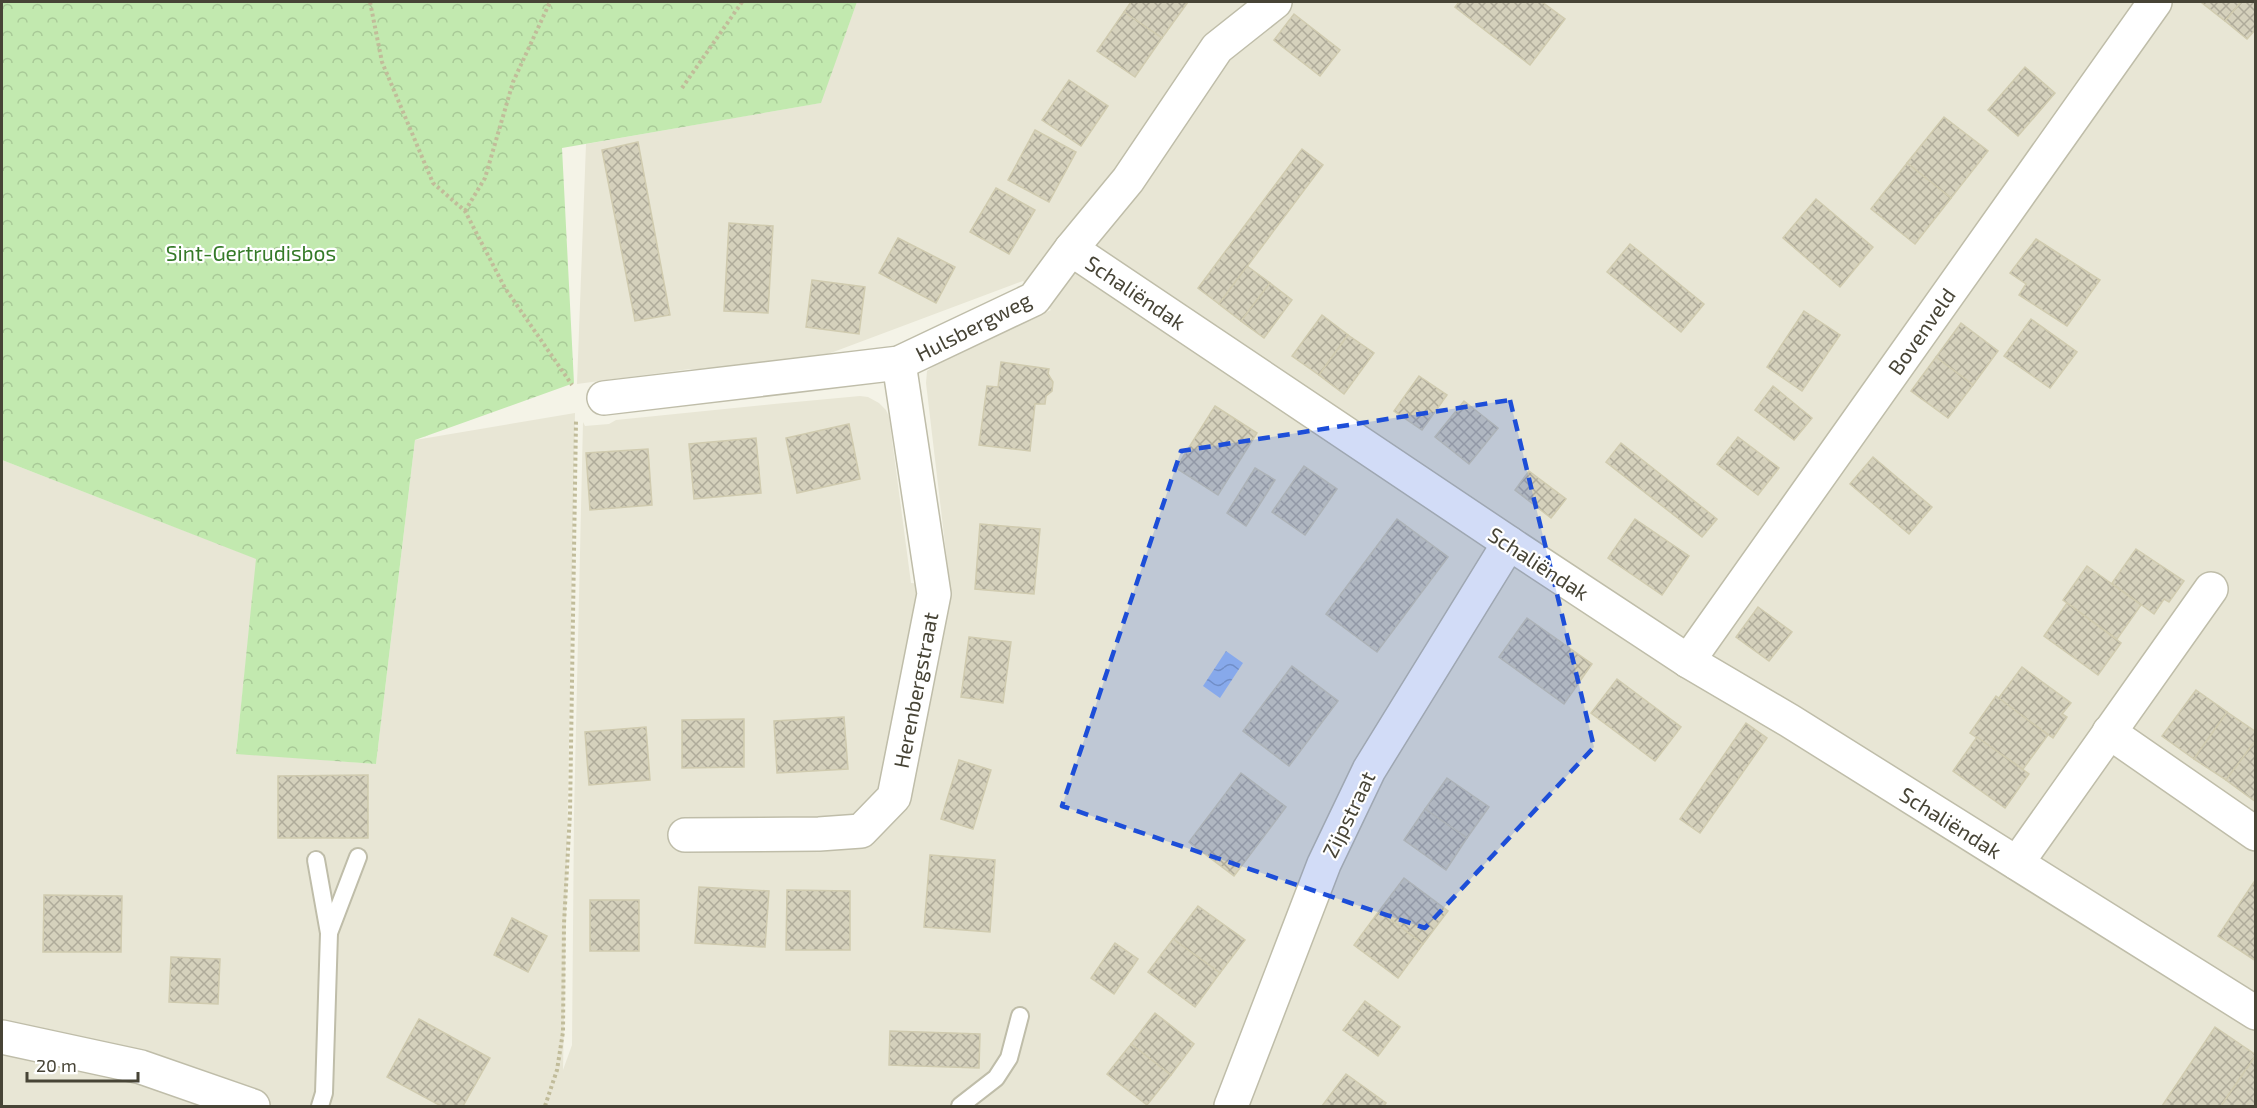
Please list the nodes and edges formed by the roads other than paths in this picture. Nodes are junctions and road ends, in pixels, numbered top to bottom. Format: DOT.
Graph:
graph roads {
  1 [pos="1275,2"];
  2 [pos="2155,2"];
  3 [pos="1071,249"];
  4 [pos="899,363"];
  5 [pos="586,401"];
  6 [pos="1509,543"];
  7 [pos="2211,589"];
  8 [pos="1688,661"];
  9 [pos="2109,732"];
  10 [pos="2256,834"];
  11 [pos="686,835"];
  12 [pos="358,857"];
  13 [pos="316,860"];
  14 [pos="2017,863"];
  15 [pos="329,933"];
  16 [pos="2256,1013"];
  17 [pos="1020,1016"];
  18 [pos="2,1038"];
  19 [pos="254,1107"];
  20 [pos="320,1107"];
  21 [pos="960,1107"];
  22 [pos="1231,1107"];
  1 -- 3 [label="street, Hulsbergweg"];
  2 -- 8 [label="street, Bovenveld"];
  3 -- 4 [label="street, Hulsbergweg"];
  3 -- 6 [label="street, Schaliëndak"];
  4 -- 5 [label="street, Hulsbergweg"];
  4 -- 11 [label="street, Herenbergstraat"];
  6 -- 8 [label="street, Schaliëndak"];
  6 -- 22 [label="street, Zijpstraat"];
  7 -- 9 [label="street, Schaliëndak"];
  8 -- 14 [label="street, Schaliëndak"];
  9 -- 10 [label="street"];
  9 -- 14 [label="street, Schaliëndak"];
  12 -- 15 [label="lane"];
  13 -- 15 [label="lane"];
  14 -- 16 [label="street, Schaliëndak"];
  15 -- 20 [label="lane"];
  17 -- 21 [label="lane"];
  18 -- 19 [label="street"];
}
